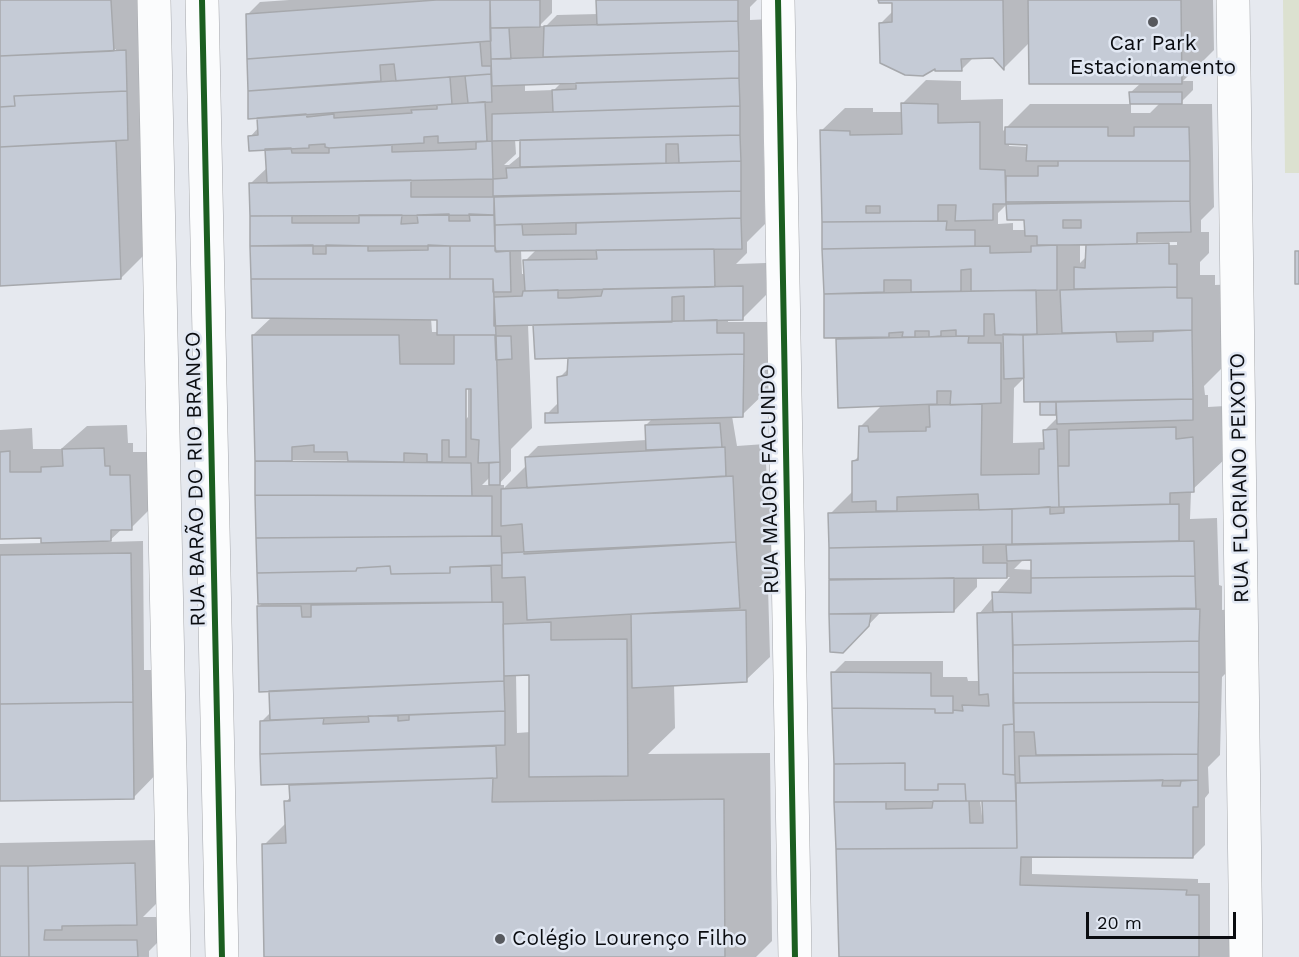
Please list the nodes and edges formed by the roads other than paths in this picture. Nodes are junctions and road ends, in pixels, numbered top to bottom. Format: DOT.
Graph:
graph roads {
  1 [pos="154,0"];
  2 [pos="202,0"];
  3 [pos="778,0"];
  4 [pos="1233,0"];
  5 [pos="174,957"];
  6 [pos="222,957"];
  7 [pos="795,957"];
  8 [pos="1246,957"];
  1 -- 5 [label="street, RUA BARÃO DO RIO BRANCO"];
  2 -- 6 [label="street, RUA BARÃO DO RIO BRANCO"];
  3 -- 7 [label="street, RUA MAJOR FACUNDO"];
  4 -- 8 [label="street, RUA FLORIANO PEIXOTO"];
}
